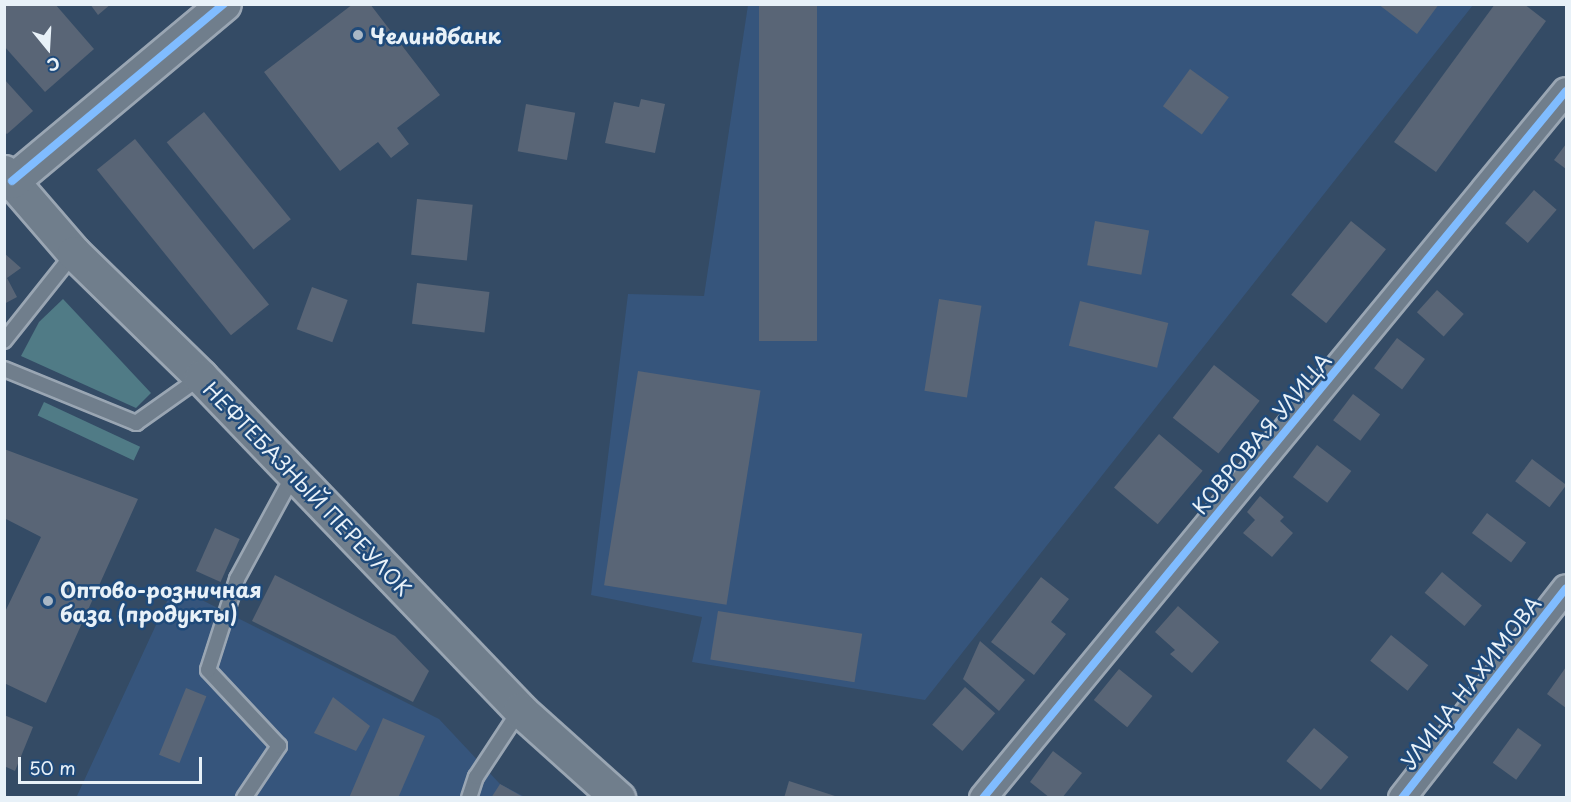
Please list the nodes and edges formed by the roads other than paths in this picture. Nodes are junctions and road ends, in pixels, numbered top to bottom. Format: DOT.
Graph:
graph roads {
  1 [pos="224,4"];
  2 [pos="1566,91"];
  3 [pos="8,177"];
  4 [pos="74,253"];
  5 [pos="4,341"];
  6 [pos="4,369"];
  7 [pos="201,377"];
  8 [pos="294,474"];
  9 [pos="1566,588"];
  10 [pos="520,710"];
  11 [pos="244,798"];
  12 [pos="469,798"];
  13 [pos="618,798"];
  14 [pos="983,798"];
  15 [pos="1402,798"];
  1 -- 3 [label="main road"];
  2 -- 14 [label="street, КОВРОВАЯ УЛИЦА"];
  3 -- 4 [label="main road, НЕФТЕБАЗНЫЙ ПЕРЕУЛОК"];
  4 -- 5 [label="lane"];
  4 -- 7 [label="main road, НЕФТЕБАЗНЫЙ ПЕРЕУЛОК"];
  6 -- 7 [label="lane"];
  7 -- 8 [label="main road, НЕФТЕБАЗНЫЙ ПЕРЕУЛОК"];
  8 -- 10 [label="main road, НЕФТЕБАЗНЫЙ ПЕРЕУЛОК"];
  8 -- 11 [label="lane"];
  9 -- 15 [label="street, УЛИЦА НАХИМОВА"];
  10 -- 12 [label="lane"];
  10 -- 13 [label="main road, НЕФТЕБАЗНЫЙ ПЕРЕУЛОК"];
}
